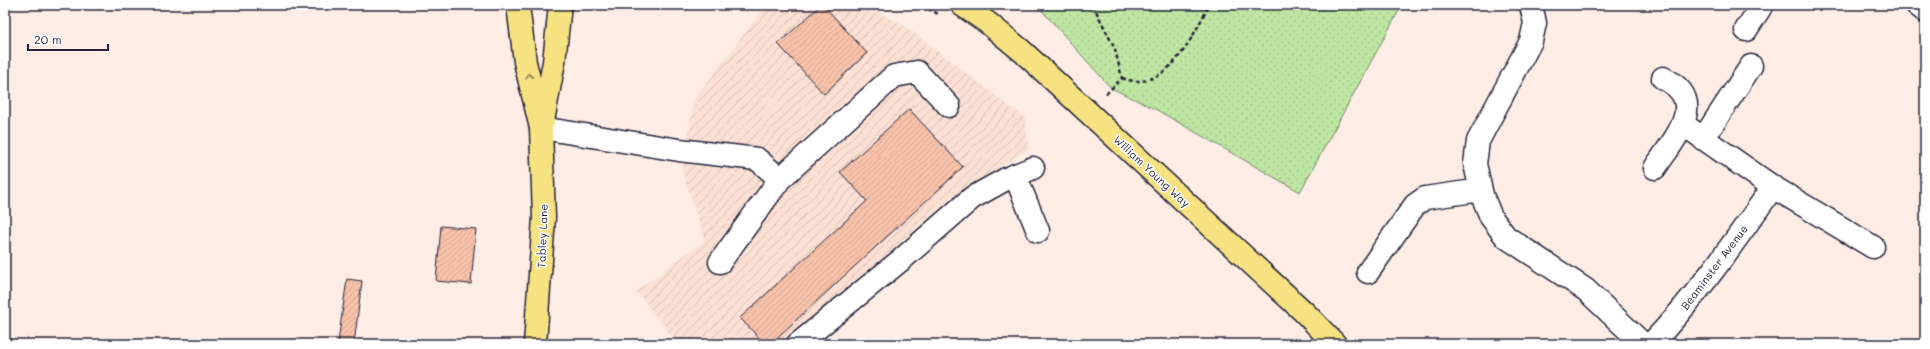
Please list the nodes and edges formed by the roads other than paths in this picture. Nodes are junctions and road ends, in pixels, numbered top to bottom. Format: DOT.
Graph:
graph roads {
  1 [pos="518,5"];
  2 [pos="560,5"];
  3 [pos="962,5"];
  4 [pos="1531,5"];
  5 [pos="1762,5"];
  6 [pos="1917,5"];
  7 [pos="1925,11"];
  8 [pos="1746,30"];
  9 [pos="1751,66"];
  10 [pos="1663,78"];
  11 [pos="949,106"];
  12 [pos="1684,125"];
  13 [pos="541,128"];
  14 [pos="1703,139"];
  15 [pos="1655,168"];
  16 [pos="780,178"];
  17 [pos="1773,187"];
  18 [pos="1481,190"];
  19 [pos="1038,231"];
  20 [pos="1873,247"];
  21 [pos="720,262"];
  22 [pos="1368,272"];
  23 [pos="535,344"];
  24 [pos="798,344"];
  25 [pos="1335,344"];
  26 [pos="1643,344"];
  27 [pos="1650,344"];
  13 -- 1 [label="main road, Tabley Lane, one-way"];
  2 -- 13 [label="main road, Tabley Lane"];
  3 -- 25 [label="main road, William Young Way"];
  4 -- 18 [label="street"];
  5 -- 8 [label="street"];
  6 -- 7 [label="street"];
  9 -- 14 [label="street"];
  10 -- 12 [label="street"];
  11 -- 16 [label="street"];
  12 -- 14 [label="street"];
  12 -- 15 [label="street"];
  13 -- 16 [label="street"];
  13 -- 23 [label="main road, Tabley Lane"];
  14 -- 17 [label="street"];
  16 -- 21 [label="street"];
  17 -- 20 [label="street"];
  17 -- 27 [label="street, Beaminster Avenue"];
  18 -- 22 [label="street"];
  18 -- 26 [label="street"];
  19 -- 24 [label="street"];
}
